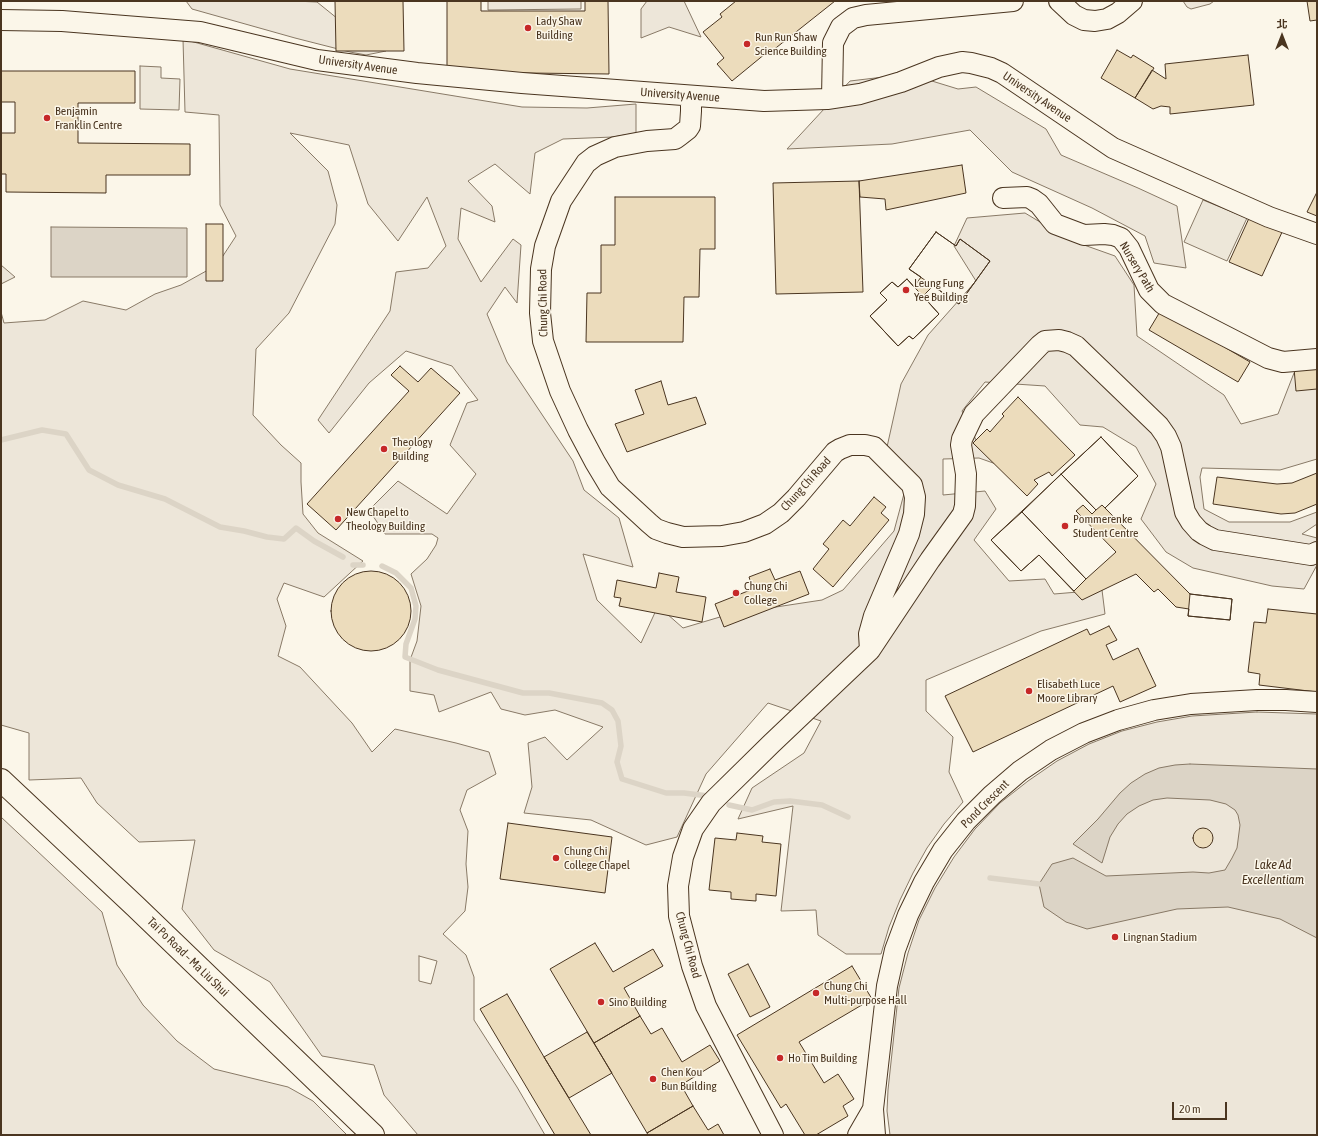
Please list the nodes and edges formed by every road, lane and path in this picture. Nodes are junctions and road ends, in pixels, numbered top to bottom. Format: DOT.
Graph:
graph roads {
  1 [pos="1014,1"];
  2 [pos="1058,1"];
  3 [pos="1132,1"];
  4 [pos="1,20"];
  5 [pos="691,96"];
  6 [pos="832,98"];
  7 [pos="1003,198"];
  8 [pos="1317,234"];
  9 [pos="1317,359"];
  10 [pos="1317,552"];
  11 [pos="870,650"];
  12 [pos="1317,702"];
  13 [pos="1,780"];
  14 [pos="873,1109"];
  15 [pos="373,1135"];
  16 [pos="773,1135"];
  17 [pos="858,1135"];
  18 [pos="875,1135"];
  1 -- 6 [label="street"];
  2 -- 3 [label="street"];
  4 -- 5 [label="street, University Avenue"];
  5 -- 6 [label="street, University Avenue"];
  5 -- 11 [label="street, Chung Chi Road"];
  6 -- 8 [label="street, University Avenue"];
  7 -- 9 [label="street, Nursery Path"];
  10 -- 11 [label="street"];
  11 -- 16 [label="street, Chung Chi Road"];
  12 -- 14 [label="street, Pond Crescent"];
  13 -- 15 [label="main road, Tai Po Road – Ma Liu Shui"];
  14 -- 17 [label="street"];
  14 -- 18 [label="street, Pond Crescent"];
}
